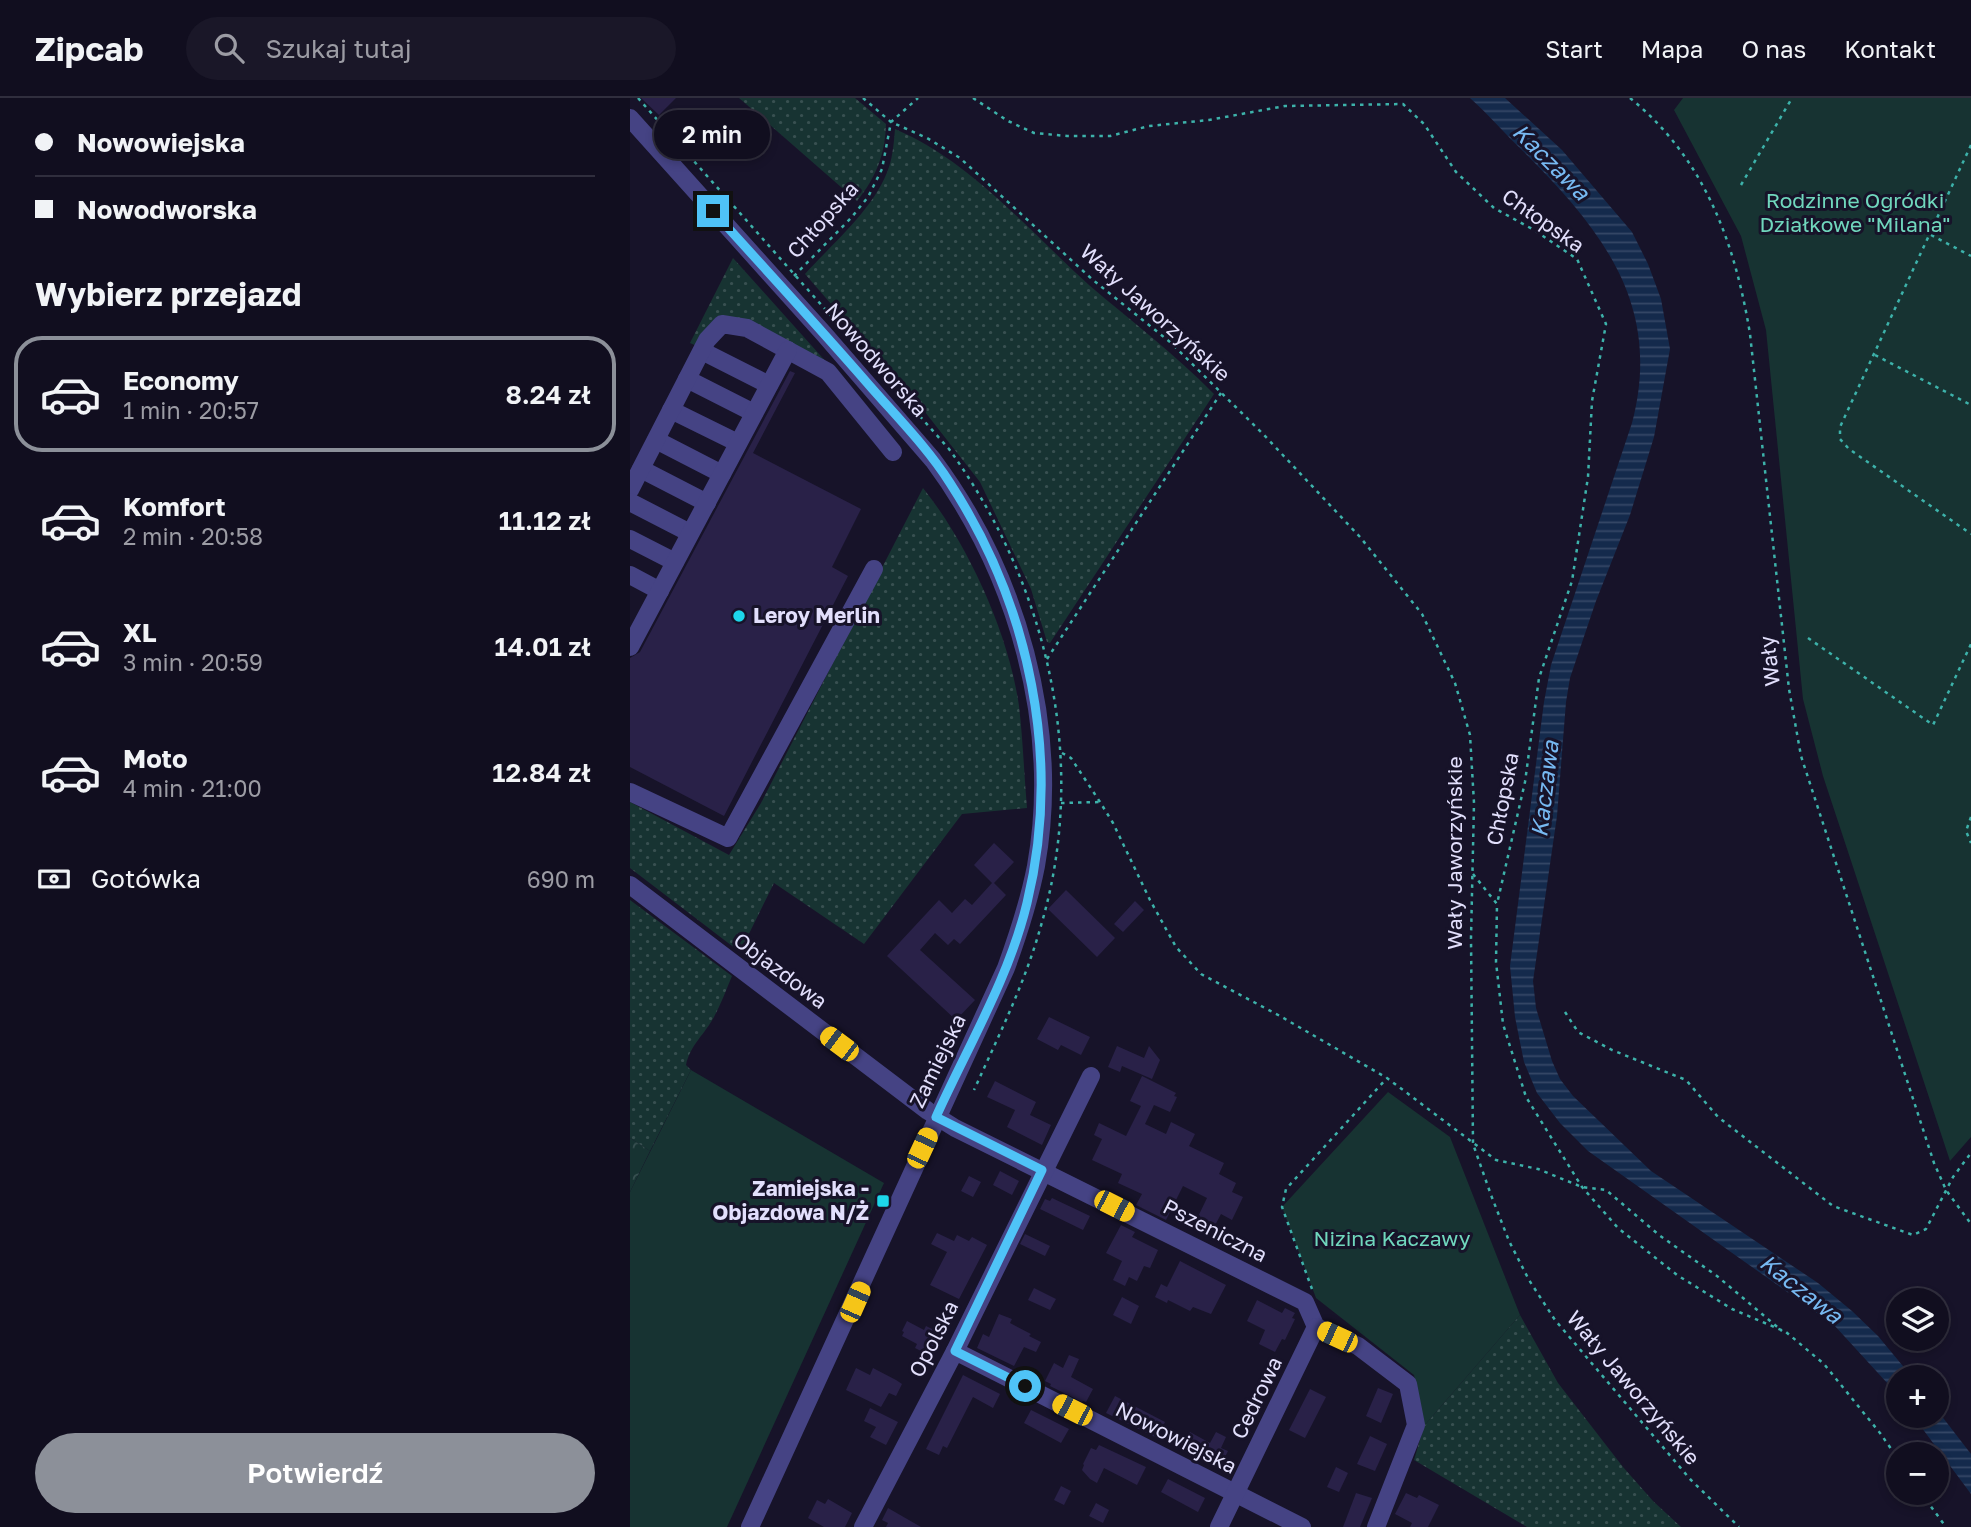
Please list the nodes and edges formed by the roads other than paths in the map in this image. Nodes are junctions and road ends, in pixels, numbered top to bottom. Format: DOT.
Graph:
graph roads {
  1 [pos="630,118"];
  2 [pos="788,350"];
  3 [pos="702,351"];
  4 [pos="687,379"];
  5 [pos="769,385"];
  6 [pos="671,410"];
  7 [pos="754,414"];
  8 [pos="656,440"];
  9 [pos="738,443"];
  10 [pos="893,452"];
  11 [pos="641,469"];
  12 [pos="722,474"];
  13 [pos="630,490"];
  14 [pos="630,502"];
  15 [pos="707,503"];
  16 [pos="690,533"];
  17 [pos="630,539"];
  18 [pos="676,562"];
  19 [pos="874,569"];
  20 [pos="630,575"];
  21 [pos="660,591"];
  22 [pos="636,622"];
  23 [pos="630,647"];
  24 [pos="1030,668"];
  25 [pos="630,792"];
  26 [pos="630,886"];
  27 [pos="1091,1076"];
  28 [pos="936,1117"];
  29 [pos="1042,1170"];
  30 [pos="1317,1327"];
  31 [pos="955,1351"];
  32 [pos="1236,1494"];
  33 [pos="750,1527"];
  34 [pos="863,1527"];
  35 [pos="1219,1527"];
  36 [pos="1302,1527"];
  37 [pos="1376,1527"];
  1 -- 24 [label="street, Nowodworska"];
  2 -- 3 [label="street"];
  2 -- 5 [label="street"];
  2 -- 10 [label="street"];
  3 -- 4 [label="street"];
  3 -- 5 [label="street"];
  4 -- 6 [label="street"];
  4 -- 7 [label="street"];
  5 -- 7 [label="street"];
  6 -- 8 [label="street"];
  6 -- 9 [label="street"];
  7 -- 9 [label="street"];
  8 -- 11 [label="street"];
  8 -- 12 [label="street"];
  9 -- 12 [label="street"];
  11 -- 13 [label="street"];
  11 -- 15 [label="street"];
  12 -- 15 [label="street"];
  14 -- 16 [label="street"];
  15 -- 16 [label="street"];
  16 -- 18 [label="street"];
  17 -- 18 [label="street"];
  18 -- 21 [label="street"];
  19 -- 25 [label="street"];
  20 -- 21 [label="street"];
  21 -- 22 [label="street"];
  22 -- 23 [label="street"];
  24 -- 28 [label="street, Zamiejska"];
  26 -- 28 [label="street, Objazdowa"];
  27 -- 29 [label="street"];
  28 -- 29 [label="street, Pszeniczna"];
  28 -- 33 [label="street, Zamiejska"];
  29 -- 30 [label="street, Pszeniczna"];
  29 -- 31 [label="street, Opolska"];
  30 -- 32 [label="street, Cedrowa"];
  30 -- 37 [label="street"];
  31 -- 32 [label="street, Nowowiejska"];
  31 -- 34 [label="street, Opolska"];
  32 -- 35 [label="street, Cedrowa"];
  32 -- 36 [label="street, Nowowiejska"];
}
